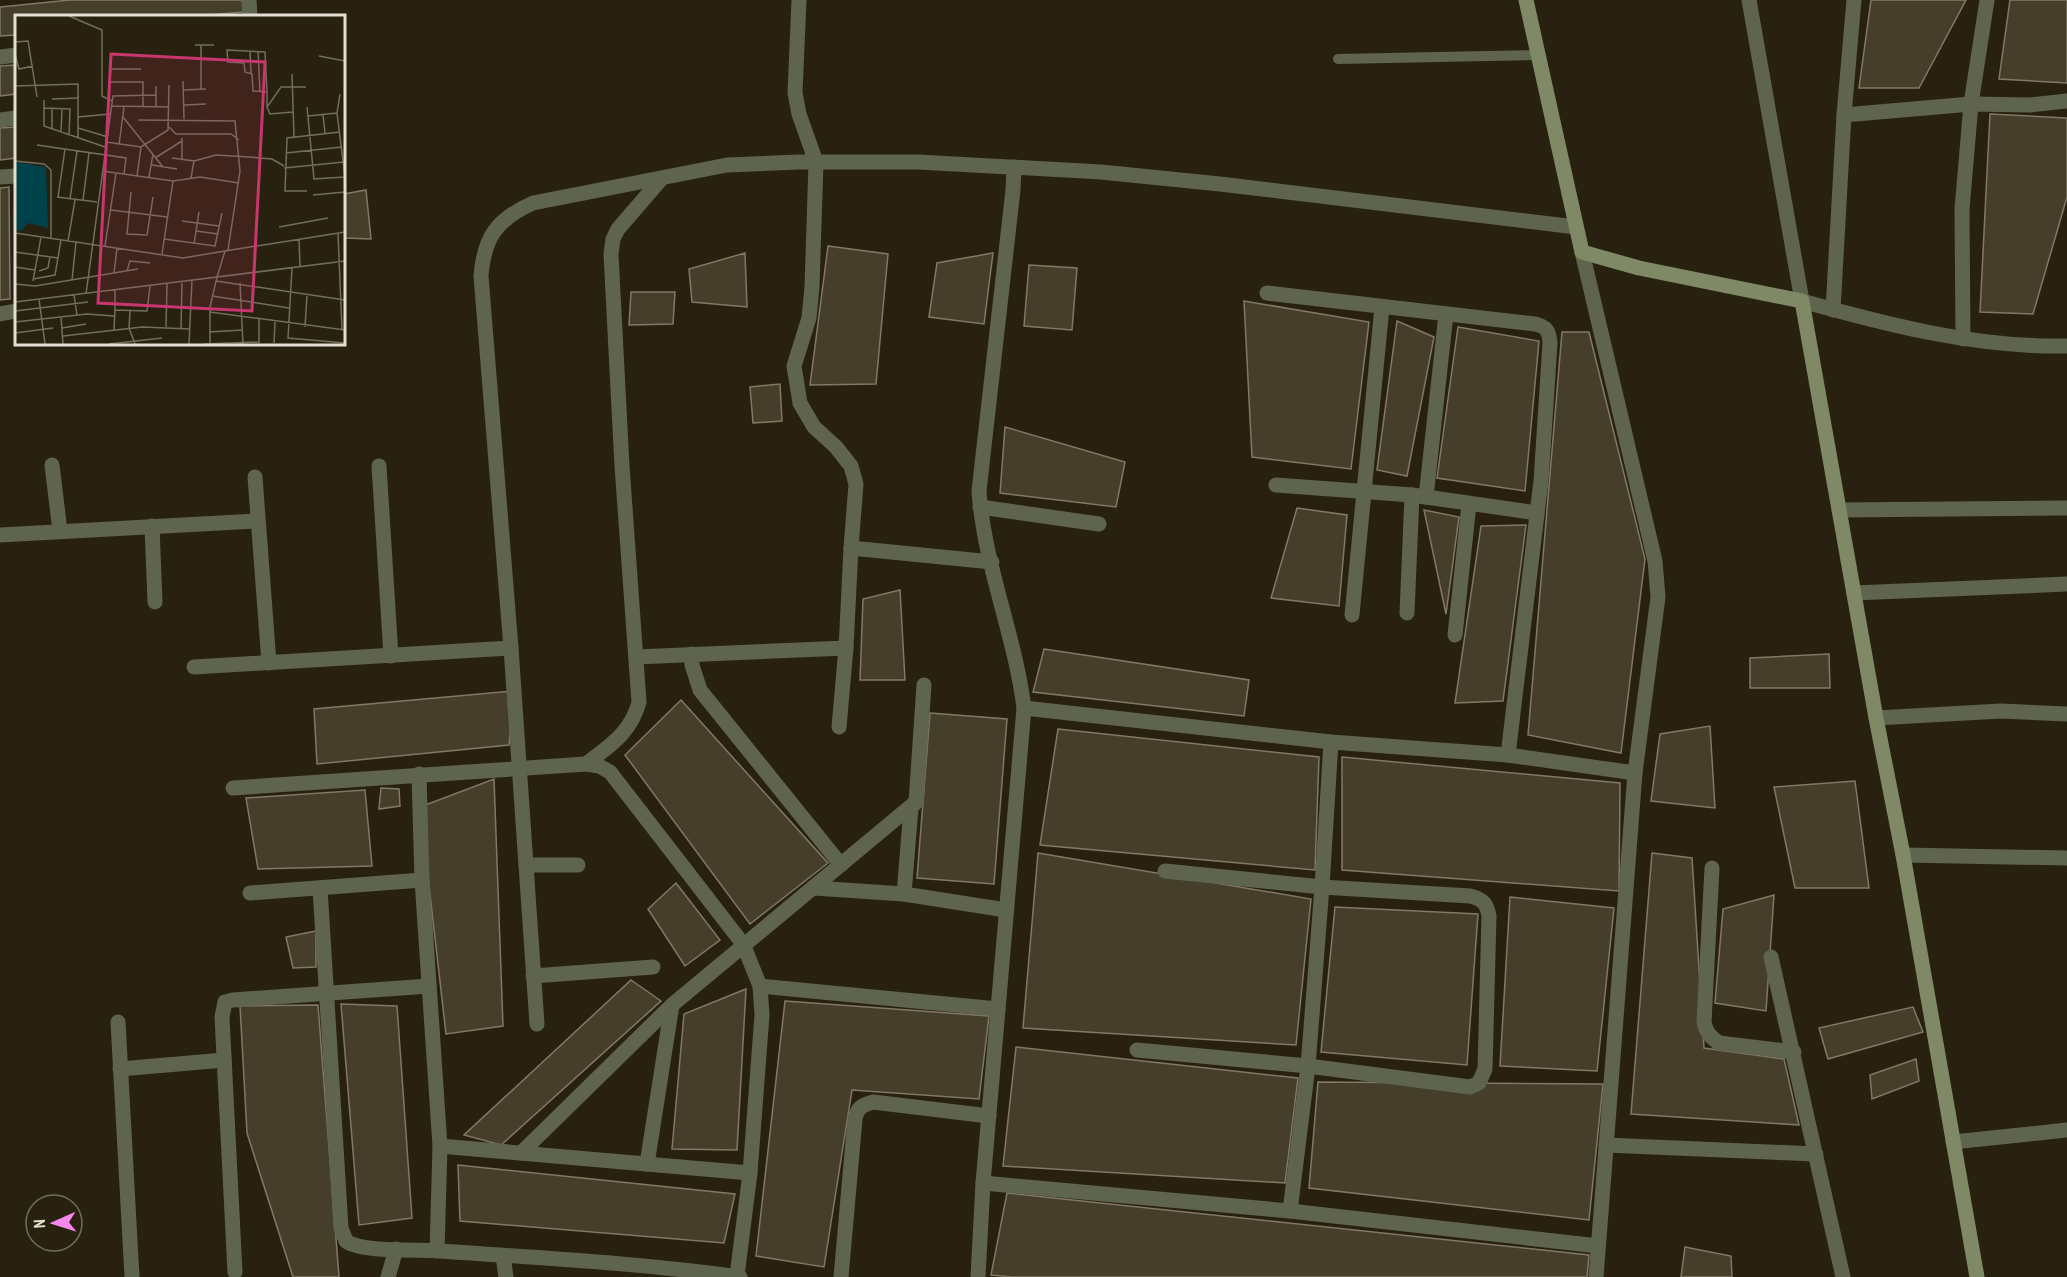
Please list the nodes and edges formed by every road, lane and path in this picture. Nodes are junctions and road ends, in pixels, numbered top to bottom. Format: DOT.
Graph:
graph roads {
  1 [pos="249,0"];
  2 [pos="799,0"];
  3 [pos="1526,0"];
  4 [pos="1749,0"];
  5 [pos="1854,0"];
  6 [pos="1987,0"];
  7 [pos="250,15"];
  8 [pos="15,55"];
  9 [pos="1538,55"];
  10 [pos="0,57"];
  11 [pos="1338,59"];
  12 [pos="2067,101"];
  13 [pos="1971,104"];
  14 [pos="1844,115"];
  15 [pos="15,118"];
  16 [pos="0,120"];
  17 [pos="816,162"];
  18 [pos="1014,167"];
  19 [pos="0,177"];
  20 [pos="662,178"];
  21 [pos="15,179"];
  22 [pos="1576,227"];
  23 [pos="1582,252"];
  24 [pos="1267,293"];
  25 [pos="1802,301"];
  26 [pos="1382,307"];
  27 [pos="1833,310"];
  28 [pos="15,311"];
  29 [pos="0,314"];
  30 [pos="1446,314"];
  31 [pos="1963,339"];
  32 [pos="2067,346"];
  33 [pos="52,465"];
  34 [pos="379,466"];
  35 [pos="255,477"];
  36 [pos="1276,485"];
  37 [pos="1364,491"];
  38 [pos="1419,496"];
  39 [pos="1469,504"];
  40 [pos="980,507"];
  41 [pos="2067,508"];
  42 [pos="1839,510"];
  43 [pos="1537,513"];
  44 [pos="258,520"];
  45 [pos="1099,524"];
  46 [pos="152,526"];
  47 [pos="60,531"];
  48 [pos="0,534"];
  49 [pos="851,548"];
  50 [pos="992,562"];
  51 [pos="2067,584"];
  52 [pos="1854,593"];
  53 [pos="155,602"];
  54 [pos="1407,613"];
  55 [pos="1352,615"];
  56 [pos="1455,635"];
  57 [pos="511,648"];
  58 [pos="846,648"];
  59 [pos="692,654"];
  60 [pos="391,656"];
  61 [pos="636,657"];
  62 [pos="269,663"];
  63 [pos="194,667"];
  64 [pos="924,685"];
  65 [pos="1024,708"];
  66 [pos="2067,714"];
  67 [pos="1876,718"];
  68 [pos="839,727"];
  69 [pos="1331,742"];
  70 [pos="1508,755"];
  71 [pos="586,764"];
  72 [pos="519,768"];
  73 [pos="1635,773"];
  74 [pos="419,774"];
  75 [pos="233,788"];
  76 [pos="916,802"];
  77 [pos="1903,855"];
  78 [pos="2067,858"];
  79 [pos="526,865"];
  80 [pos="578,865"];
  81 [pos="841,865"];
  82 [pos="1712,868"];
  83 [pos="1165,871"];
  84 [pos="422,880"];
  85 [pos="1322,887"];
  86 [pos="320,888"];
  87 [pos="814,888"];
  88 [pos="250,893"];
  89 [pos="903,894"];
  90 [pos="1006,910"];
  91 [pos="743,944"];
  92 [pos="1771,957"];
  93 [pos="652,967"];
  94 [pos="533,976"];
  95 [pos="429,986"];
  96 [pos="760,986"];
  97 [pos="326,994"];
  98 [pos="672,1005"];
  99 [pos="998,1009"];
  100 [pos="118,1022"];
  101 [pos="537,1024"];
  102 [pos="1137,1050"];
  103 [pos="1794,1052"];
  104 [pos="224,1060"];
  105 [pos="1308,1066"];
  106 [pos="120,1069"];
  107 [pos="989,1116"];
  108 [pos="2067,1130"];
  109 [pos="1953,1142"];
  110 [pos="1606,1145"];
  111 [pos="440,1146"];
  112 [pos="521,1153"];
  113 [pos="1816,1154"];
  114 [pos="647,1164"];
  115 [pos="750,1173"];
  116 [pos="983,1184"];
  117 [pos="1290,1211"];
  118 [pos="1598,1246"];
  119 [pos="396,1249"];
  120 [pos="437,1251"];
  121 [pos="503,1256"];
  122 [pos="235,1272"];
  123 [pos="693,1273"];
  124 [pos="132,1277"];
  125 [pos="388,1277"];
  126 [pos="506,1277"];
  127 [pos="739,1277"];
  128 [pos="841,1277"];
  129 [pos="978,1277"];
  130 [pos="1596,1277"];
  131 [pos="1843,1277"];
  132 [pos="1977,1277"];
  1 -- 7 [label="street"];
  2 -- 17 [label="street"];
  3 -- 9 [label="main road"];
  4 -- 25 [label="street"];
  5 -- 14 [label="street"];
  6 -- 13 [label="street"];
  8 -- 10 [label="street"];
  9 -- 11 [label="lane"];
  9 -- 22 [label="main road"];
  12 -- 13 [label="street"];
  13 -- 14 [label="street"];
  13 -- 31 [label="street"];
  14 -- 27 [label="street"];
  15 -- 16 [label="street"];
  17 -- 18 [label="street"];
  17 -- 20 [label="street"];
  17 -- 49 [label="street"];
  18 -- 22 [label="street"];
  18 -- 40 [label="street"];
  19 -- 21 [label="street"];
  20 -- 57 [label="street"];
  20 -- 61 [label="street"];
  22 -- 23 [label="main road"];
  23 -- 25 [label="main road"];
  23 -- 73 [label="street"];
  24 -- 26 [label="street"];
  25 -- 27 [label="street"];
  25 -- 42 [label="main road"];
  26 -- 30 [label="street"];
  26 -- 37 [label="street"];
  27 -- 31 [label="street"];
  28 -- 29 [label="street"];
  30 -- 38 [label="street"];
  30 -- 43 [label="street"];
  31 -- 32 [label="street"];
  33 -- 47 [label="street"];
  34 -- 60 [label="street"];
  35 -- 44 [label="street"];
  36 -- 37 [label="street"];
  37 -- 38 [label="street"];
  37 -- 55 [label="street"];
  38 -- 39 [label="street"];
  38 -- 54 [label="street"];
  39 -- 43 [label="street"];
  39 -- 56 [label="street"];
  40 -- 45 [label="street"];
  40 -- 50 [label="street"];
  41 -- 42 [label="street"];
  42 -- 52 [label="main road"];
  43 -- 70 [label="street"];
  44 -- 46 [label="street"];
  44 -- 62 [label="street"];
  46 -- 47 [label="street"];
  46 -- 53 [label="street"];
  47 -- 48 [label="street"];
  49 -- 50 [label="street"];
  49 -- 58 [label="street"];
  50 -- 65 [label="street"];
  51 -- 52 [label="street"];
  52 -- 67 [label="main road"];
  57 -- 60 [label="street"];
  57 -- 72 [label="street"];
  58 -- 59 [label="street"];
  58 -- 68 [label="street"];
  59 -- 61 [label="street"];
  59 -- 81 [label="street"];
  60 -- 62 [label="street"];
  61 -- 71 [label="street"];
  62 -- 63 [label="street"];
  64 -- 76 [label="street"];
  65 -- 69 [label="street"];
  65 -- 90 [label="street"];
  66 -- 67 [label="street"];
  67 -- 77 [label="main road"];
  69 -- 70 [label="street"];
  69 -- 85 [label="street"];
  70 -- 73 [label="street"];
  71 -- 72 [label="street"];
  71 -- 91 [label="street"];
  72 -- 74 [label="street"];
  72 -- 79 [label="street"];
  73 -- 110 [label="street"];
  74 -- 75 [label="street"];
  74 -- 84 [label="street"];
  76 -- 81 [label="street"];
  76 -- 89 [label="street"];
  77 -- 78 [label="street"];
  77 -- 109 [label="main road"];
  79 -- 80 [label="street"];
  79 -- 94 [label="street"];
  81 -- 87 [label="street"];
  82 -- 103 [label="street"];
  83 -- 85 [label="street"];
  84 -- 86 [label="street"];
  84 -- 95 [label="street"];
  85 -- 105 [label="street"];
  85 -- 105 [label="street"];
  86 -- 88 [label="street"];
  86 -- 97 [label="street"];
  87 -- 89 [label="street"];
  87 -- 91 [label="street"];
  89 -- 90 [label="street"];
  90 -- 99 [label="street"];
  91 -- 96 [label="street"];
  91 -- 98 [label="street"];
  92 -- 103 [label="street"];
  93 -- 94 [label="street"];
  94 -- 101 [label="street"];
  95 -- 97 [label="street"];
  95 -- 111 [label="street"];
  96 -- 99 [label="street"];
  96 -- 115 [label="street"];
  97 -- 104 [label="street"];
  97 -- 119 [label="street"];
  98 -- 112 [label="street"];
  98 -- 114 [label="street"];
  99 -- 107 [label="street"];
  100 -- 106 [label="street"];
  102 -- 105 [label="street"];
  103 -- 113 [label="street"];
  104 -- 106 [label="street"];
  104 -- 122 [label="street"];
  105 -- 117 [label="street"];
  106 -- 124 [label="street"];
  107 -- 116 [label="street"];
  107 -- 128 [label="street"];
  108 -- 109 [label="street"];
  109 -- 132 [label="main road"];
  110 -- 113 [label="street"];
  110 -- 118 [label="street"];
  111 -- 112 [label="street"];
  111 -- 120 [label="street"];
  112 -- 114 [label="street"];
  113 -- 131 [label="street"];
  114 -- 115 [label="street"];
  115 -- 127 [label="street"];
  116 -- 117 [label="street"];
  116 -- 129 [label="street"];
  117 -- 118 [label="street"];
  118 -- 130 [label="street"];
  119 -- 120 [label="street"];
  119 -- 125 [label="street"];
  120 -- 121 [label="street"];
  121 -- 123 [label="street"];
  121 -- 126 [label="street"];
  123 -- 127 [label="street"];
}
